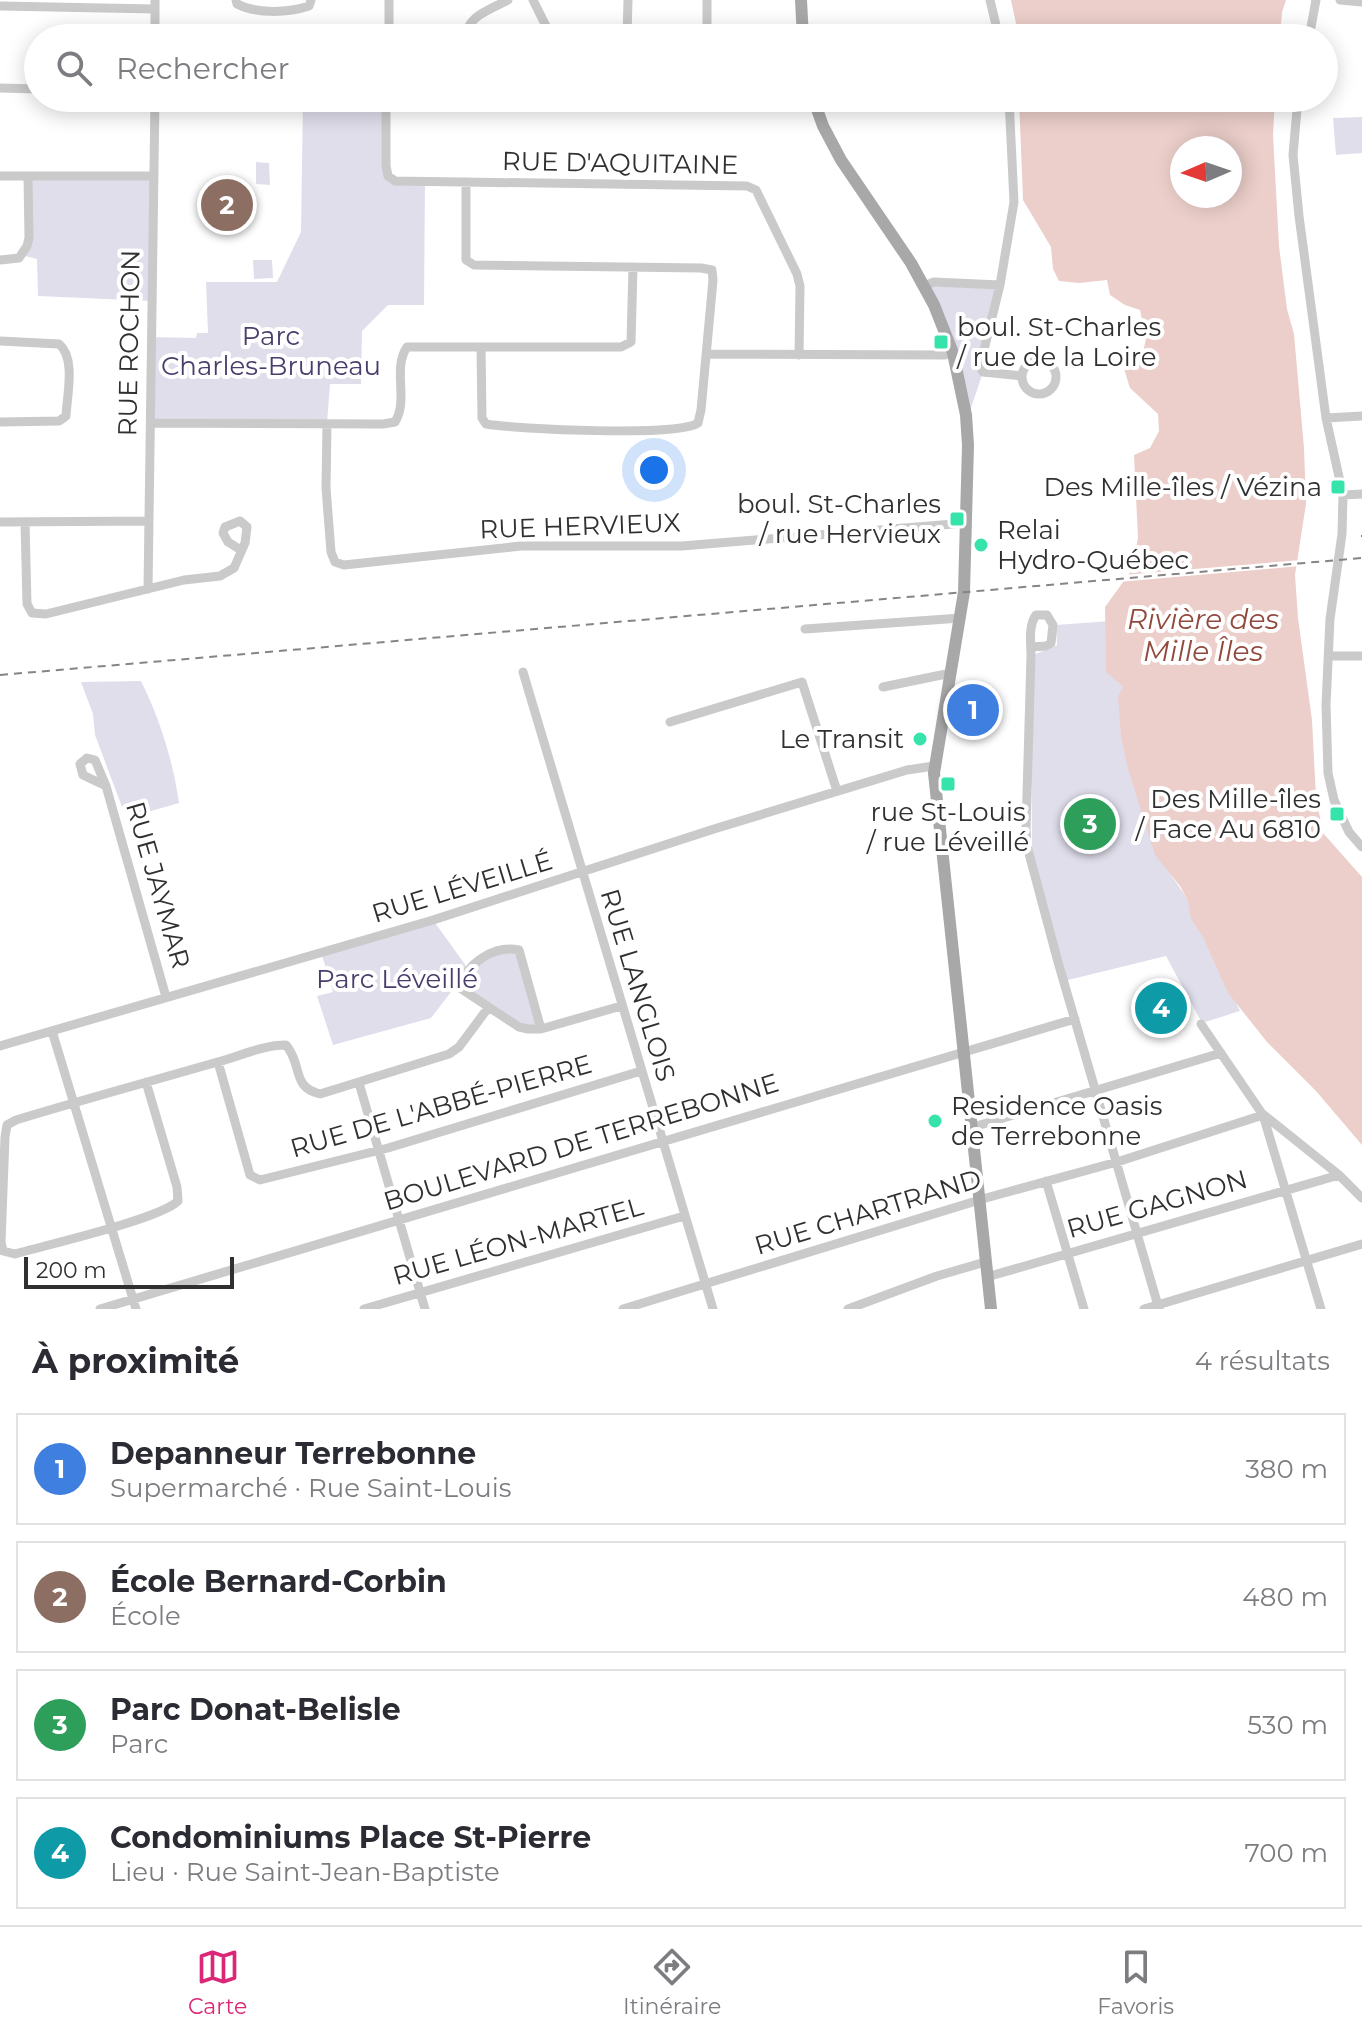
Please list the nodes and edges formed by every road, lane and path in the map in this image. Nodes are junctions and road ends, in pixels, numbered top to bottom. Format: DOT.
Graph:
graph roads {
  1 [pos="236,0"];
  2 [pos="311,0"];
  3 [pos="389,0"];
  4 [pos="508,0"];
  5 [pos="533,0"];
  6 [pos="628,0"];
  7 [pos="707,0"];
  8 [pos="801,0"];
  9 [pos="990,0"];
  10 [pos="1316,0"];
  11 [pos="1340,0"];
  12 [pos="1362,2"];
  13 [pos="155,4"];
  14 [pos="0,6"];
  15 [pos="389,24"];
  16 [pos="468,24"];
  17 [pos="545,24"];
  18 [pos="627,24"];
  19 [pos="707,24"];
  20 [pos="802,24"];
  21 [pos="996,24"];
  22 [pos="1312,24"];
  23 [pos="0,88"];
  24 [pos="24,89"];
  25 [pos="155,112"];
  26 [pos="386,112"];
  27 [pos="818,112"];
  28 [pos="1010,112"];
  29 [pos="1297,112"];
  30 [pos="0,176"];
  31 [pos="154,176"];
  32 [pos="28,177"];
  33 [pos="466,182"];
  34 [pos="0,260"];
  35 [pos="633,267"];
  36 [pos="1000,285"];
  37 [pos="924,286"];
  38 [pos="0,341"];
  39 [pos="481,347"];
  40 [pos="953,353"];
  41 [pos="706,354"];
  42 [pos="799,355"];
  43 [pos="1022,376"];
  44 [pos="1362,416"];
  45 [pos="1326,418"];
  46 [pos="0,422"];
  47 [pos="151,423"];
  48 [pos="327,424"];
  49 [pos="1362,494"];
  50 [pos="1343,495"];
  51 [pos="148,521"];
  52 [pos="0,522"];
  53 [pos="25,522"];
  54 [pos="966,523"];
  55 [pos="241,550"];
  56 [pos="148,589"];
  57 [pos="961,614"];
  58 [pos="805,629"];
  59 [pos="1031,647"];
  60 [pos="1330,656"];
  61 [pos="1362,656"];
  62 [pos="523,672"];
  63 [pos="951,673"];
  64 [pos="883,687"];
  65 [pos="670,722"];
  66 [pos="934,766"];
  67 [pos="106,786"];
  68 [pos="837,791"];
  69 [pos="1362,847"];
  70 [pos="582,873"];
  71 [pos="166,997"];
  72 [pos="621,1006"];
  73 [pos="488,1008"];
  74 [pos="1075,1019"];
  75 [pos="1201,1024"];
  76 [pos="541,1029"];
  77 [pos="52,1031"];
  78 [pos="0,1046"];
  79 [pos="965,1051"];
  80 [pos="1221,1053"];
  81 [pos="218,1062"];
  82 [pos="641,1071"];
  83 [pos="146,1082"];
  84 [pos="359,1083"];
  85 [pos="1096,1090"];
  86 [pos="74,1102"];
  87 [pos="1263,1115"];
  88 [pos="970,1128"];
  89 [pos="661,1141"];
  90 [pos="378,1149"];
  91 [pos="1117,1162"];
  92 [pos="1339,1175"];
  93 [pos="1046,1181"];
  94 [pos="1287,1190"];
  95 [pos="1362,1198"];
  96 [pos="978,1202"];
  97 [pos="684,1216"];
  98 [pos="397,1219"];
  99 [pos="112,1226"];
  100 [pos="1138,1233"];
  101 [pos="1362,1244"];
  102 [pos="1067,1253"];
  103 [pos="1307,1261"];
  104 [pos="985,1262"];
  105 [pos="987,1277"];
  106 [pos="705,1284"];
  107 [pos="420,1292"];
  108 [pos="135,1304"];
  109 [pos="1159,1307"];
  110 [pos="100,1309"];
  111 [pos="364,1309"];
  112 [pos="425,1309"];
  113 [pos="623,1309"];
  114 [pos="713,1309"];
  115 [pos="848,1309"];
  116 [pos="991,1309"];
  117 [pos="1084,1309"];
  118 [pos="1144,1309"];
  119 [pos="1321,1309"];
  1 -- 2 [label="street"];
  3 -- 15 [label="street"];
  4 -- 16 [label="street"];
  5 -- 17 [label="street"];
  6 -- 18 [label="street"];
  7 -- 19 [label="street"];
  8 -- 20 [label="main road"];
  9 -- 21 [label="street"];
  10 -- 22 [label="street"];
  11 -- 12 [label="street"];
  13 -- 14 [label="street"];
  23 -- 24 [label="street"];
  25 -- 31 [label="street, RUE ROCHON"];
  26 -- 33 [label="street, RUE D'AQUITAINE"];
  27 -- 37 [label="main road"];
  28 -- 36 [label="street"];
  29 -- 45 [label="street"];
  30 -- 32 [label="street"];
  31 -- 32 [label="street"];
  31 -- 47 [label="street, RUE ROCHON"];
  32 -- 34 [label="street"];
  33 -- 35 [label="street"];
  33 -- 42 [label="street, RUE D'AQUITAINE"];
  35 -- 39 [label="street"];
  35 -- 41 [label="street"];
  36 -- 37 [label="street"];
  36 -- 43 [label="street"];
  37 -- 40 [label="main road"];
  38 -- 46 [label="street"];
  39 -- 41 [label="street"];
  39 -- 48 [label="street"];
  40 -- 42 [label="street"];
  40 -- 54 [label="main road"];
  41 -- 42 [label="street"];
  44 -- 45 [label="street"];
  45 -- 50 [label="street"];
  47 -- 48 [label="street"];
  47 -- 51 [label="street, RUE ROCHON"];
  48 -- 54 [label="street, RUE HERVIEUX"];
  49 -- 50 [label="street"];
  50 -- 60 [label="street"];
  51 -- 53 [label="street"];
  51 -- 56 [label="street, RUE ROCHON"];
  52 -- 53 [label="street"];
  53 -- 56 [label="street"];
  54 -- 57 [label="main road"];
  55 -- 56 [label="street"];
  57 -- 58 [label="street"];
  57 -- 63 [label="main road"];
  59 -- 74 [label="street"];
  60 -- 61 [label="street"];
  60 -- 69 [label="street"];
  62 -- 70 [label="street, RUE LANGLOIS"];
  63 -- 64 [label="street"];
  63 -- 66 [label="main road"];
  65 -- 68 [label="street"];
  66 -- 68 [label="street, RUE LÉVEILLÉ"];
  66 -- 79 [label="main road"];
  67 -- 71 [label="street, RUE JAYMAR"];
  68 -- 70 [label="street, RUE LÉVEILLÉ"];
  70 -- 71 [label="street, RUE LÉVEILLÉ"];
  70 -- 72 [label="street, RUE LANGLOIS"];
  71 -- 77 [label="street, RUE LÉVEILLÉ"];
  72 -- 76 [label="street"];
  72 -- 82 [label="street, RUE LANGLOIS"];
  73 -- 76 [label="street"];
  73 -- 76 [label="street"];
  73 -- 84 [label="street"];
  74 -- 79 [label="street, BOULEVARD DE TERREBONNE"];
  74 -- 85 [label="street"];
  75 -- 80 [label="street"];
  77 -- 78 [label="street, RUE LÉVEILLÉ"];
  77 -- 86 [label="street"];
  79 -- 88 [label="main road"];
  79 -- 89 [label="street, BOULEVARD DE TERREBONNE"];
  80 -- 85 [label="street"];
  80 -- 87 [label="street"];
  81 -- 83 [label="street"];
  81 -- 84 [label="street"];
  81 -- 90 [label="street, RUE DE L'ABBÉ-PIERRE"];
  82 -- 89 [label="street, RUE LANGLOIS"];
  82 -- 90 [label="street, RUE DE L'ABBÉ-PIERRE"];
  83 -- 86 [label="street"];
  83 -- 99 [label="street"];
  84 -- 90 [label="street"];
  85 -- 88 [label="street"];
  85 -- 91 [label="street"];
  86 -- 99 [label="street"];
  86 -- 99 [label="street"];
  87 -- 91 [label="street, RUE CHARTRAND"];
  87 -- 92 [label="street"];
  87 -- 94 [label="street"];
  88 -- 96 [label="main road"];
  89 -- 97 [label="street, RUE LANGLOIS"];
  89 -- 98 [label="street, BOULEVARD DE TERREBONNE"];
  90 -- 98 [label="street"];
  91 -- 93 [label="street, RUE CHARTRAND"];
  91 -- 100 [label="street"];
  92 -- 94 [label="street, RUE GAGNON"];
  92 -- 95 [label="street"];
  93 -- 96 [label="street, RUE CHARTRAND"];
  93 -- 102 [label="street"];
  94 -- 100 [label="street, RUE GAGNON"];
  94 -- 103 [label="street"];
  96 -- 104 [label="main road"];
  96 -- 106 [label="street, RUE CHARTRAND"];
  97 -- 106 [label="street, RUE LANGLOIS"];
  97 -- 107 [label="street, RUE LÉON-MARTEL"];
  98 -- 107 [label="street"];
  98 -- 108 [label="street, BOULEVARD DE TERREBONNE"];
  99 -- 108 [label="street"];
  100 -- 102 [label="street, RUE GAGNON"];
  100 -- 109 [label="street"];
  101 -- 103 [label="street"];
  102 -- 105 [label="street, RUE GAGNON"];
  102 -- 117 [label="street"];
  103 -- 109 [label="street"];
  103 -- 119 [label="street"];
  104 -- 105 [label="main road"];
  104 -- 115 [label="street"];
  105 -- 116 [label="main road"];
  106 -- 113 [label="street, RUE CHARTRAND"];
  106 -- 114 [label="street, RUE LANGLOIS"];
  107 -- 111 [label="street, RUE LÉON-MARTEL"];
  107 -- 112 [label="street"];
  108 -- 110 [label="street, BOULEVARD DE TERREBONNE"];
  109 -- 118 [label="street"];
}
